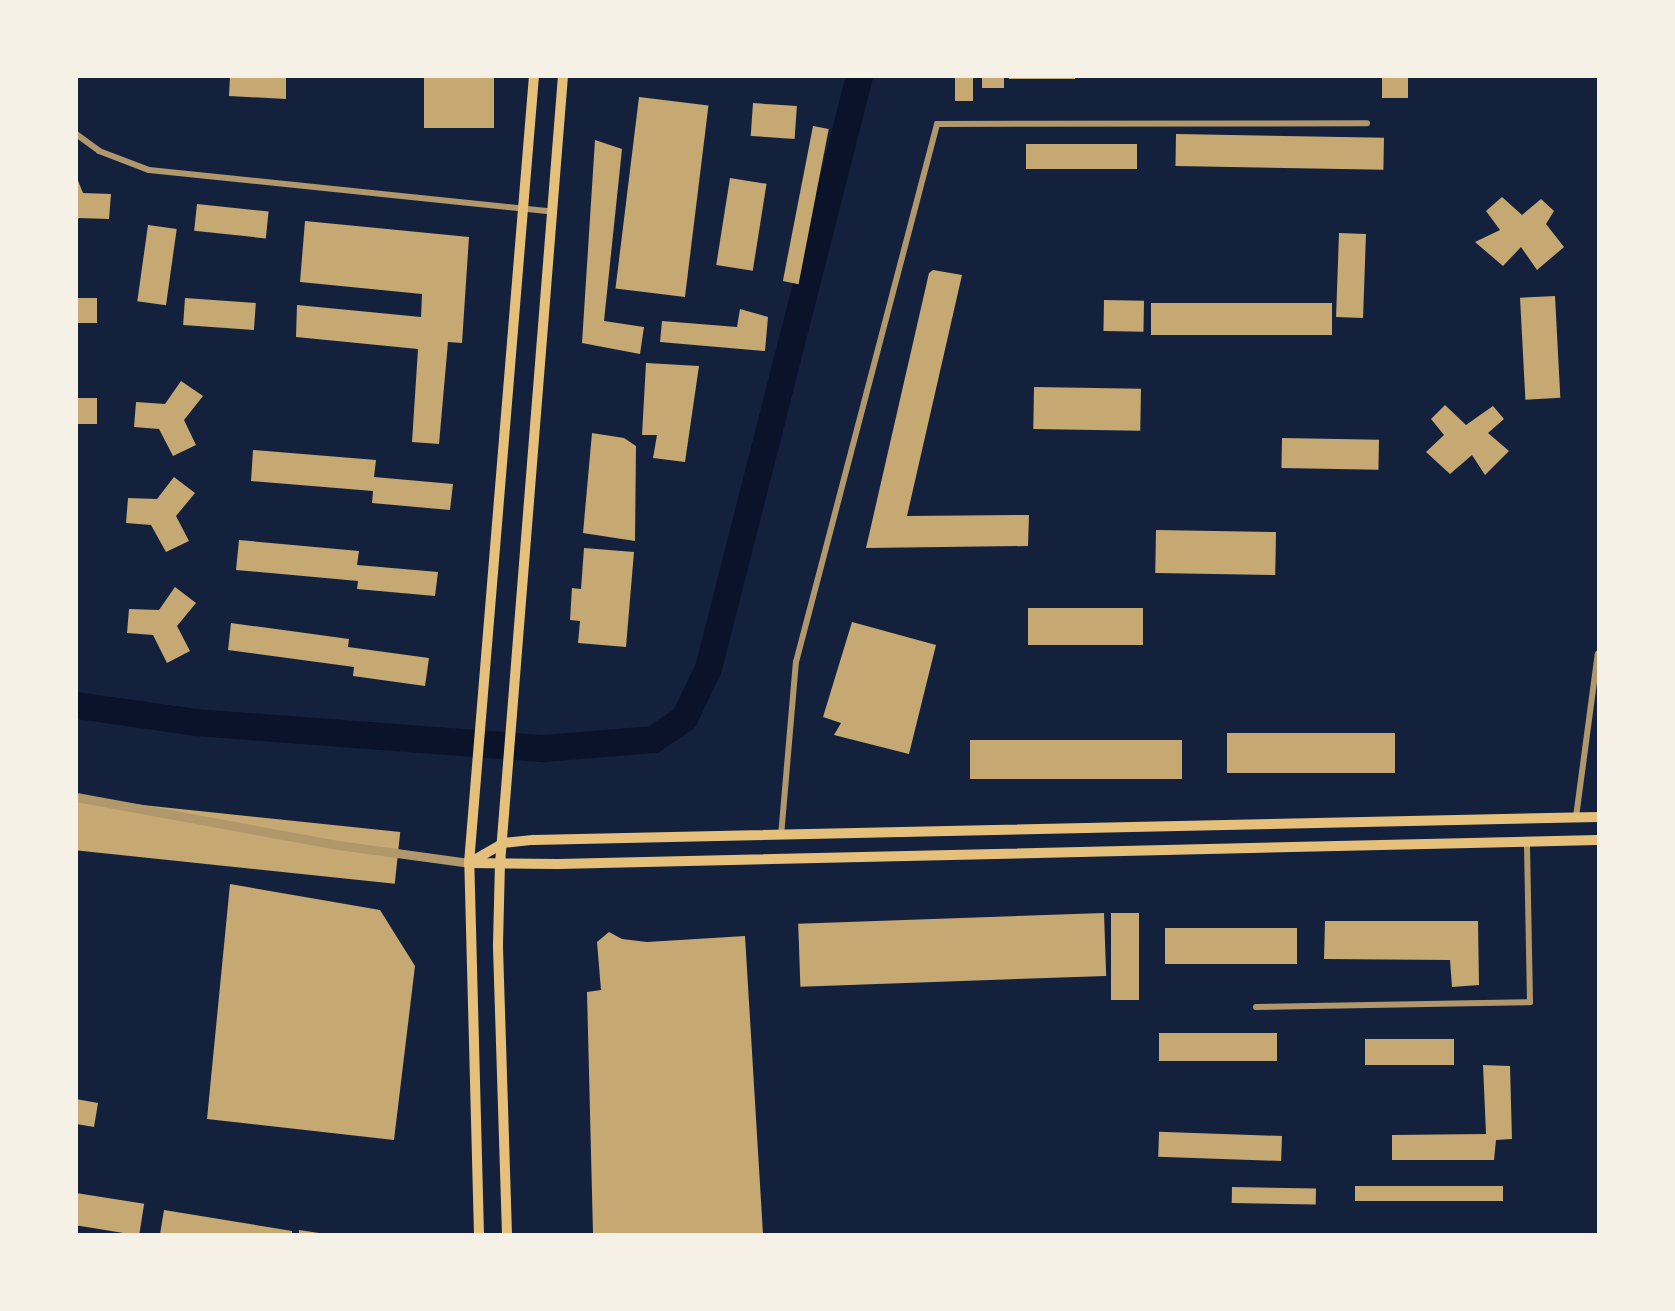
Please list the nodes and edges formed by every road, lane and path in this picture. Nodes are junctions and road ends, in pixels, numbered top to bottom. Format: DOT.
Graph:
graph roads {
  1 [pos="534,76"];
  2 [pos="563,76"];
  3 [pos="1367,123"];
  4 [pos="76,134"];
  5 [pos="524,209"];
  6 [pos="554,212"];
  7 [pos="1599,653"];
  8 [pos="76,797"];
  9 [pos="1576,817"];
  10 [pos="1599,817"];
  11 [pos="781,837"];
  12 [pos="1599,840"];
  13 [pos="503,843"];
  14 [pos="1527,844"];
  15 [pos="469,863"];
  16 [pos="500,864"];
  17 [pos="1256,1007"];
  18 [pos="479,1234"];
  19 [pos="507,1234"];
  1 -- 5 [label="main road"];
  2 -- 6 [label="main road"];
  3 -- 11 [label="street"];
  4 -- 5 [label="street"];
  5 -- 6 [label="street"];
  5 -- 15 [label="main road"];
  6 -- 13 [label="main road"];
  7 -- 9 [label="street"];
  8 -- 15 [label="street"];
  9 -- 10 [label="main road"];
  9 -- 11 [label="main road"];
  11 -- 13 [label="main road"];
  12 -- 14 [label="main road"];
  13 -- 15 [label="main road"];
  13 -- 16 [label="main road"];
  14 -- 16 [label="main road"];
  14 -- 17 [label="street"];
  15 -- 16 [label="main road"];
  15 -- 18 [label="main road"];
  16 -- 19 [label="main road"];
}
